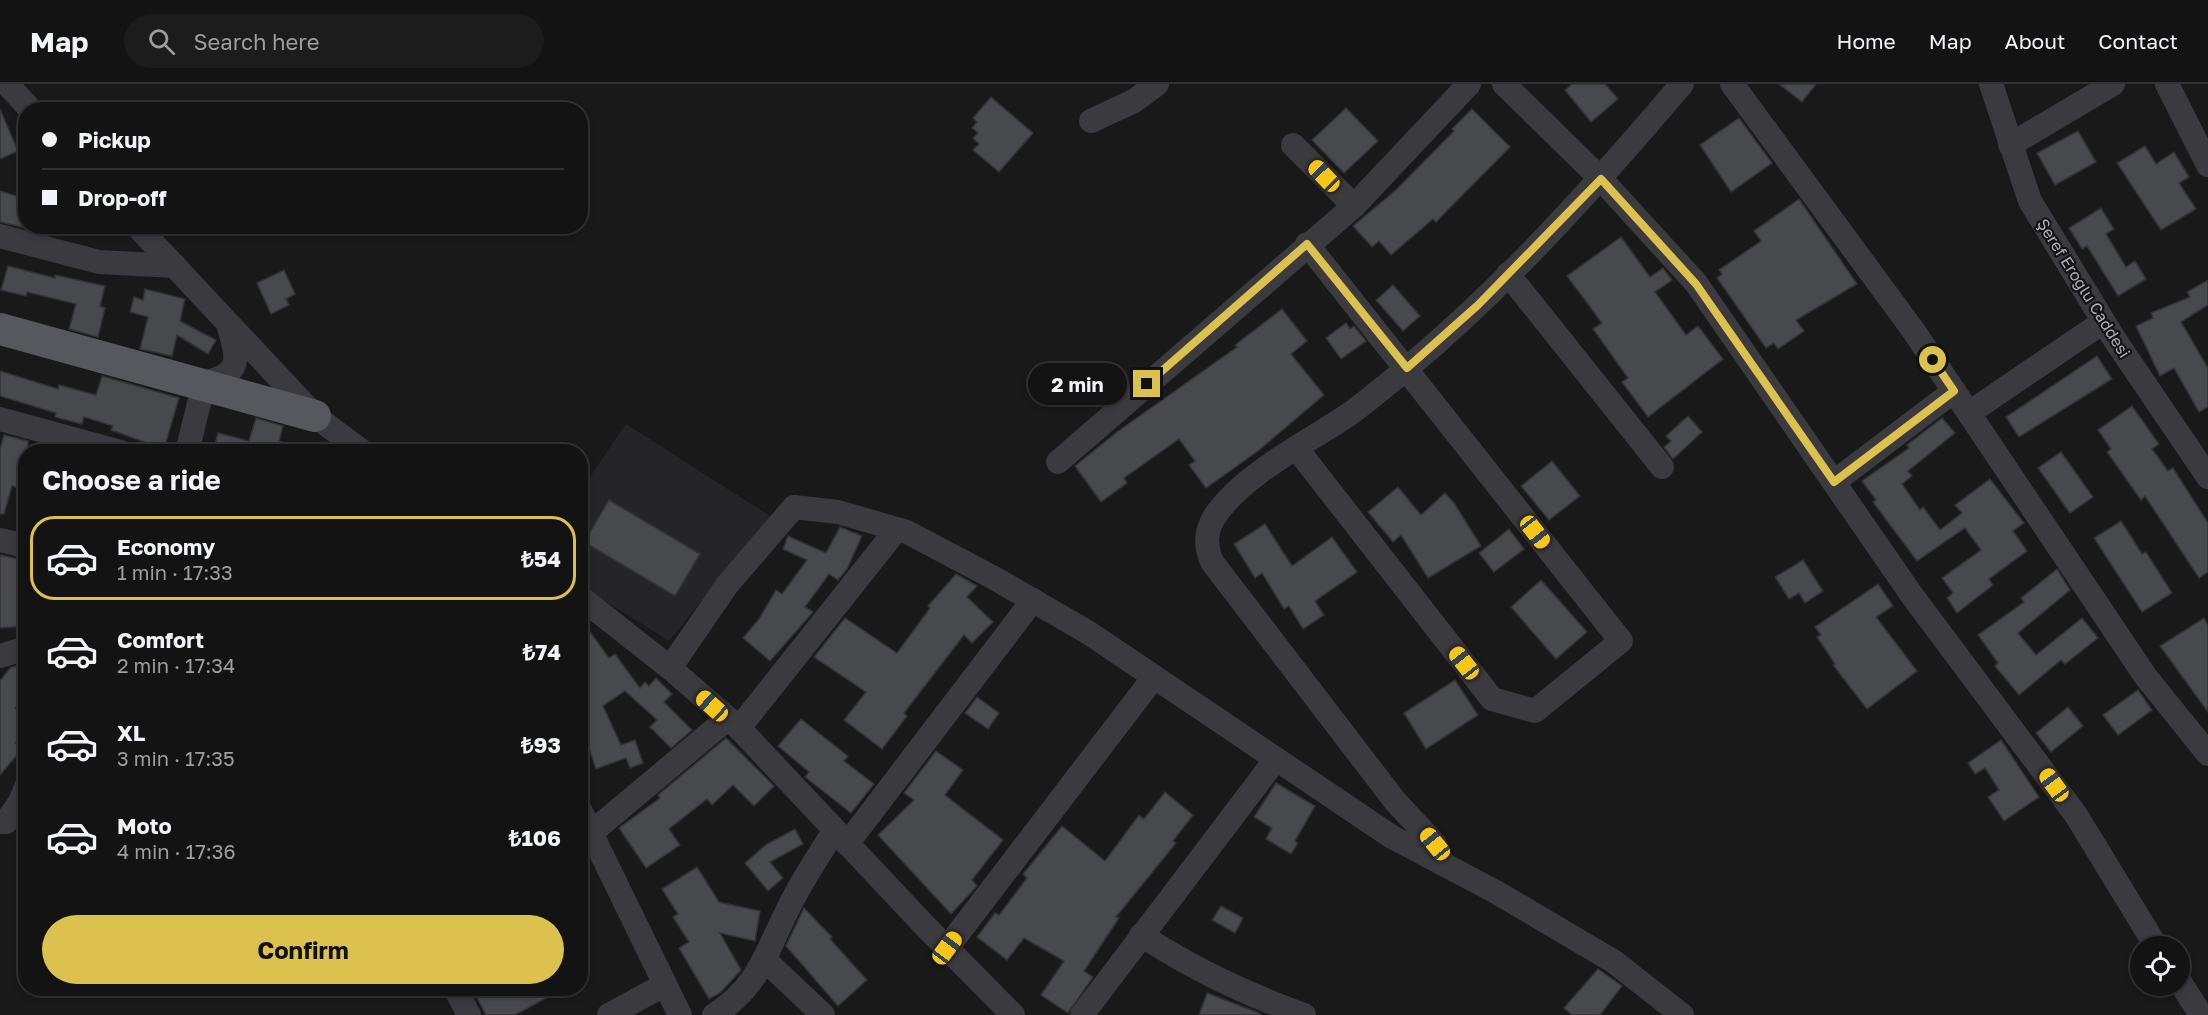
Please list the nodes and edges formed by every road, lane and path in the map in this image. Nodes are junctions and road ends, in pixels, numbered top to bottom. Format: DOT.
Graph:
graph roads {
  1 [pos="7,84"];
  2 [pos="1156,84"];
  3 [pos="1469,84"];
  4 [pos="1504,84"];
  5 [pos="1682,84"];
  6 [pos="1732,84"];
  7 [pos="1991,84"];
  8 [pos="2113,84"];
  9 [pos="2167,84"];
  10 [pos="24,102"];
  11 [pos="1091,122"];
  12 [pos="1293,145"];
  13 [pos="2010,145"];
  14 [pos="2208,165"];
  15 [pos="1601,179"];
  16 [pos="1354,206"];
  17 [pos="145,234"];
  18 [pos="0,236"];
  19 [pos="1307,244"];
  20 [pos="176,266"];
  21 [pos="1508,274"];
  22 [pos="226,318"];
  23 [pos="2103,322"];
  24 [pos="0,329"];
  25 [pos="1407,368"];
  26 [pos="204,383"];
  27 [pos="1954,391"];
  28 [pos="1969,413"];
  29 [pos="315,416"];
  30 [pos="0,419"];
  31 [pos="92,444"];
  32 [pos="189,444"];
  33 [pos="352,444"];
  34 [pos="1297,449"];
  35 [pos="1058,462"];
  36 [pos="1662,467"];
  37 [pos="2208,477"];
  38 [pos="1834,482"];
  39 [pos="897,529"];
  40 [pos="0,540"];
  41 [pos="18,544"];
  42 [pos="1033,600"];
  43 [pos="588,603"];
  44 [pos="18,650"];
  45 [pos="0,656"];
  46 [pos="670,668"];
  47 [pos="1154,677"];
  48 [pos="733,723"];
  49 [pos="2207,752"];
  50 [pos="1276,759"];
  51 [pos="18,805"];
  52 [pos="0,822"];
  53 [pos="588,827"];
  54 [pos="591,834"];
  55 [pos="841,837"];
  56 [pos="1443,864"];
  57 [pos="1141,935"];
  58 [pos="2150,936"];
  59 [pos="947,948"];
  60 [pos="766,961"];
  61 [pos="664,985"];
  62 [pos="458,996"];
  63 [pos="2190,996"];
  64 [pos="2199,1008"];
  65 [pos="469,1015"];
  66 [pos="609,1015"];
  67 [pos="680,1015"];
  68 [pos="714,1015"];
  69 [pos="823,1015"];
  70 [pos="1013,1015"];
  71 [pos="1083,1015"];
  72 [pos="1304,1015"];
  73 [pos="1682,1015"];
  1 -- 10 [label="street"];
  2 -- 11 [label="street"];
  3 -- 16 [label="street"];
  4 -- 15 [label="street"];
  5 -- 15 [label="street"];
  6 -- 27 [label="street"];
  7 -- 13 [label="street, Şeref Eroğlu Caddesi"];
  8 -- 13 [label="street"];
  9 -- 14 [label="street"];
  12 -- 16 [label="street"];
  13 -- 23 [label="street, Şeref Eroğlu Caddesi"];
  15 -- 21 [label="street"];
  15 -- 38 [label="street"];
  16 -- 19 [label="street"];
  17 -- 20 [label="street"];
  18 -- 20 [label="street"];
  19 -- 25 [label="street"];
  19 -- 35 [label="street"];
  20 -- 22 [label="street"];
  21 -- 25 [label="street"];
  21 -- 36 [label="street"];
  22 -- 26 [label="street"];
  22 -- 29 [label="street"];
  23 -- 28 [label="street"];
  23 -- 37 [label="street, Şeref Eroğlu Caddesi"];
  24 -- 26 [label="main road"];
  25 -- 34 [label="street"];
  25 -- 34 [label="street"];
  26 -- 29 [label="main road"];
  26 -- 32 [label="street"];
  27 -- 28 [label="street"];
  27 -- 38 [label="street"];
  28 -- 49 [label="street"];
  29 -- 33 [label="street"];
  30 -- 31 [label="street"];
  34 -- 56 [label="street"];
  38 -- 58 [label="street"];
  39 -- 42 [label="street"];
  39 -- 46 [label="street"];
  39 -- 48 [label="street"];
  40 -- 41 [label="street"];
  42 -- 47 [label="street"];
  42 -- 55 [label="street"];
  43 -- 46 [label="street"];
  44 -- 45 [label="street"];
  46 -- 48 [label="street"];
  47 -- 50 [label="street"];
  47 -- 59 [label="street"];
  48 -- 54 [label="street"];
  48 -- 55 [label="street"];
  50 -- 56 [label="street"];
  50 -- 57 [label="street"];
  51 -- 52 [label="street"];
  53 -- 54 [label="street"];
  54 -- 61 [label="street"];
  55 -- 59 [label="street"];
  55 -- 60 [label="street"];
  56 -- 73 [label="street"];
  57 -- 71 [label="street"];
  57 -- 72 [label="street"];
  59 -- 70 [label="street"];
  60 -- 68 [label="street"];
  60 -- 69 [label="street"];
  61 -- 66 [label="street"];
  61 -- 67 [label="street"];
  62 -- 65 [label="street"];
  63 -- 64 [label="street"];
}
